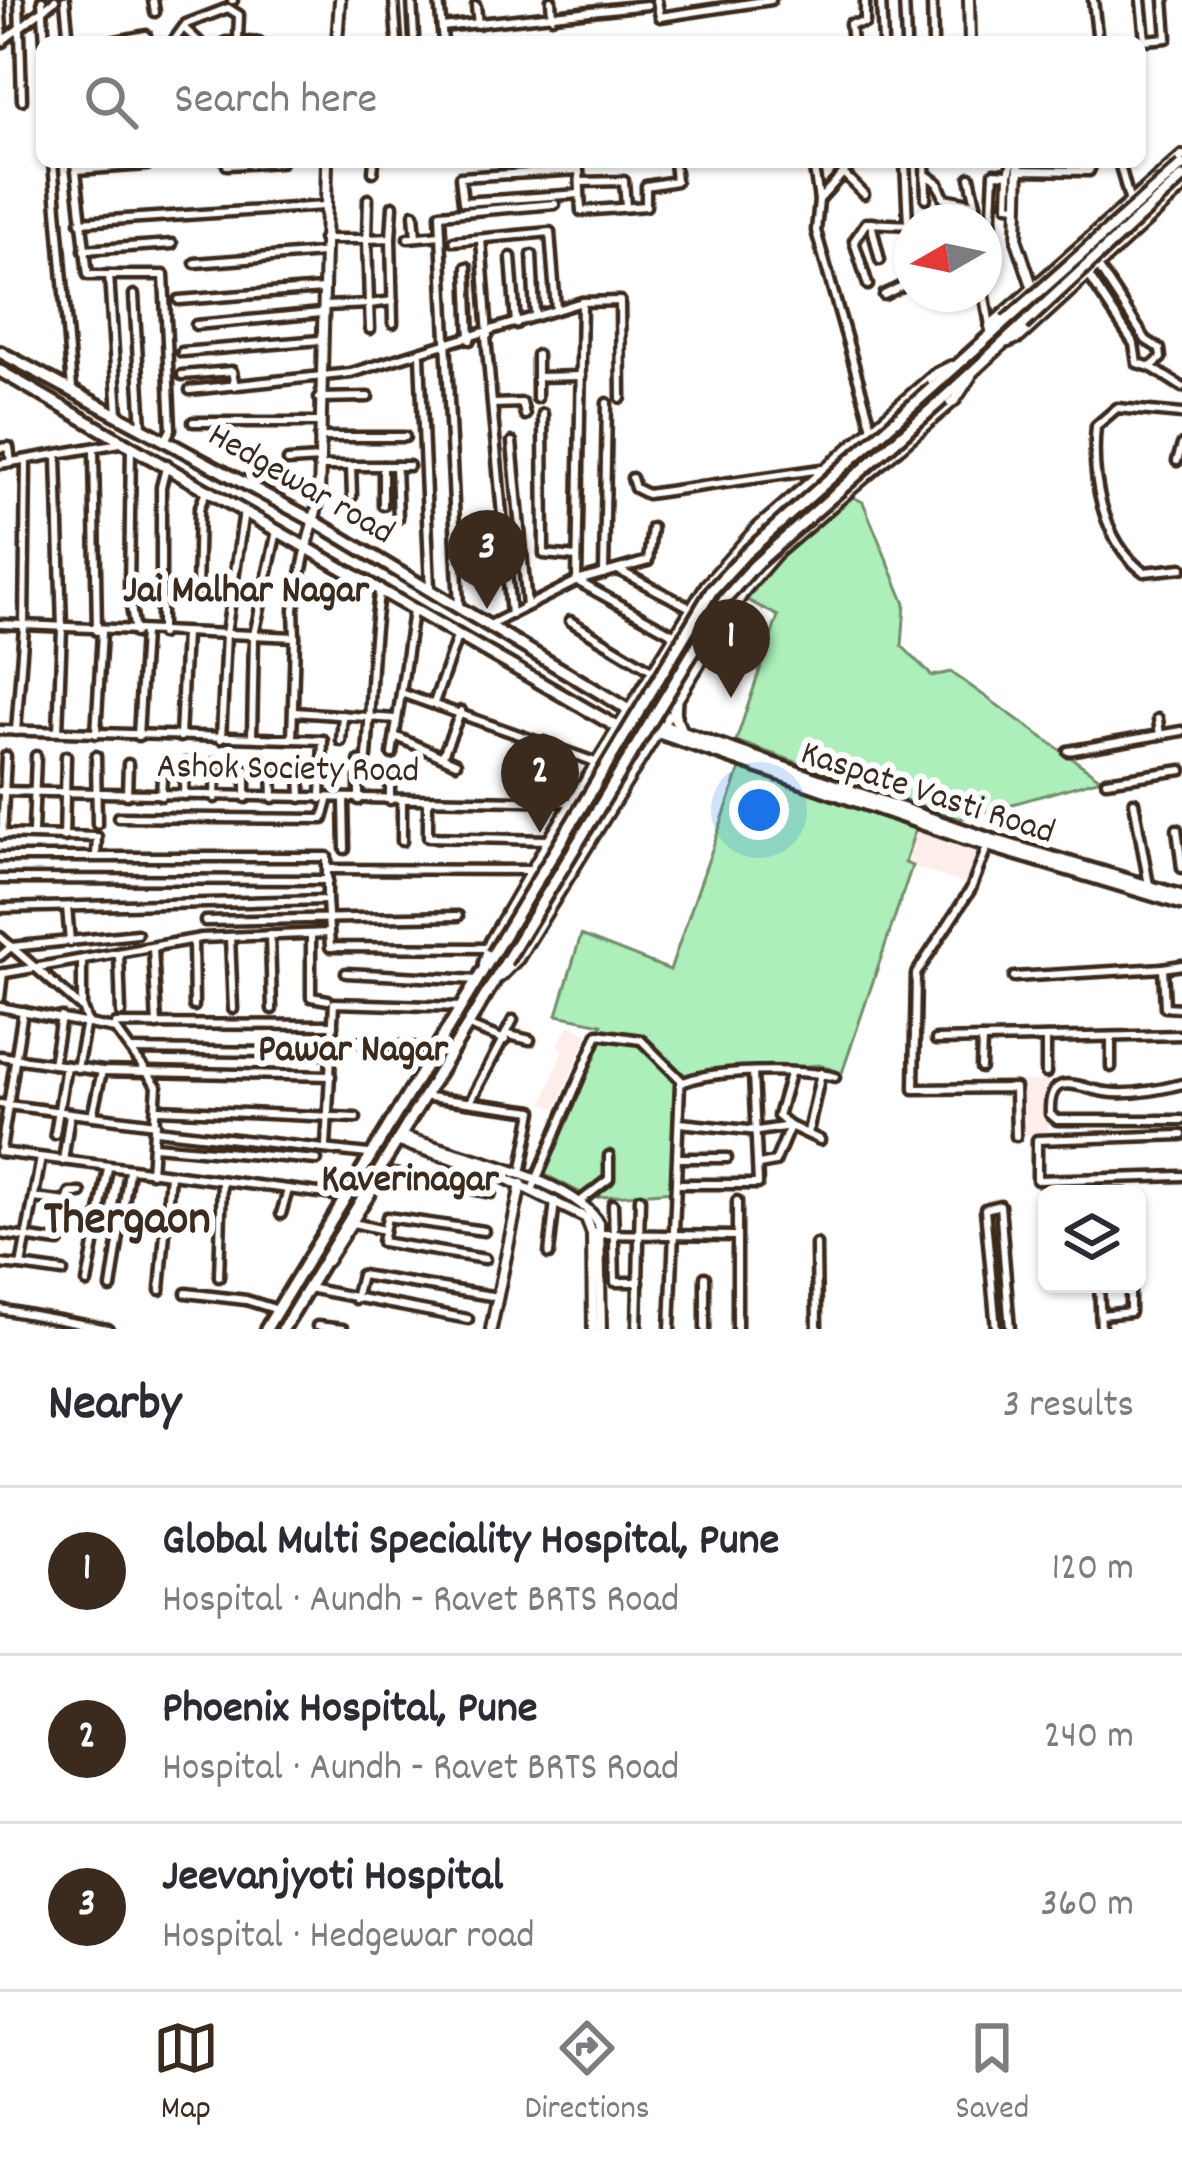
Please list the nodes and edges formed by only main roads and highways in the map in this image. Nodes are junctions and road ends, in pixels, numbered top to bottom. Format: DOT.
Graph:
graph roads {
  1 [pos="1182,161"];
  2 [pos="1182,178"];
  3 [pos="0,352"];
  4 [pos="1,373"];
  5 [pos="676,698"];
  6 [pos="658,729"];
  7 [pos="683,733"];
  8 [pos="766,766"];
  9 [pos="989,842"];
  10 [pos="1182,900"];
  11 [pos="461,1026"];
  12 [pos="266,1329"];
  13 [pos="283,1329"];
  1 -- 11 [label="main road, bridge"];
  2 -- 11 [label="main road, bridge"];
  3 -- 6 [label="main road, Hedgewar road"];
  4 -- 6 [label="main road, Hedgewar road"];
  5 -- 7 [label="main road"];
  6 -- 7 [label="main road, Kaspate Vasti Road"];
  6 -- 8 [label="main road, Kaspate Vasti Road"];
  7 -- 8 [label="main road, Kaspate Vasti Road"];
  8 -- 9 [label="main road, Kaspate Vasti Road"];
  9 -- 10 [label="main road, Kaspate Vasti Road"];
  9 -- 10 [label="main road, Kaspate Vasti Road"];
  11 -- 12 [label="main road"];
  11 -- 13 [label="main road"];
}
